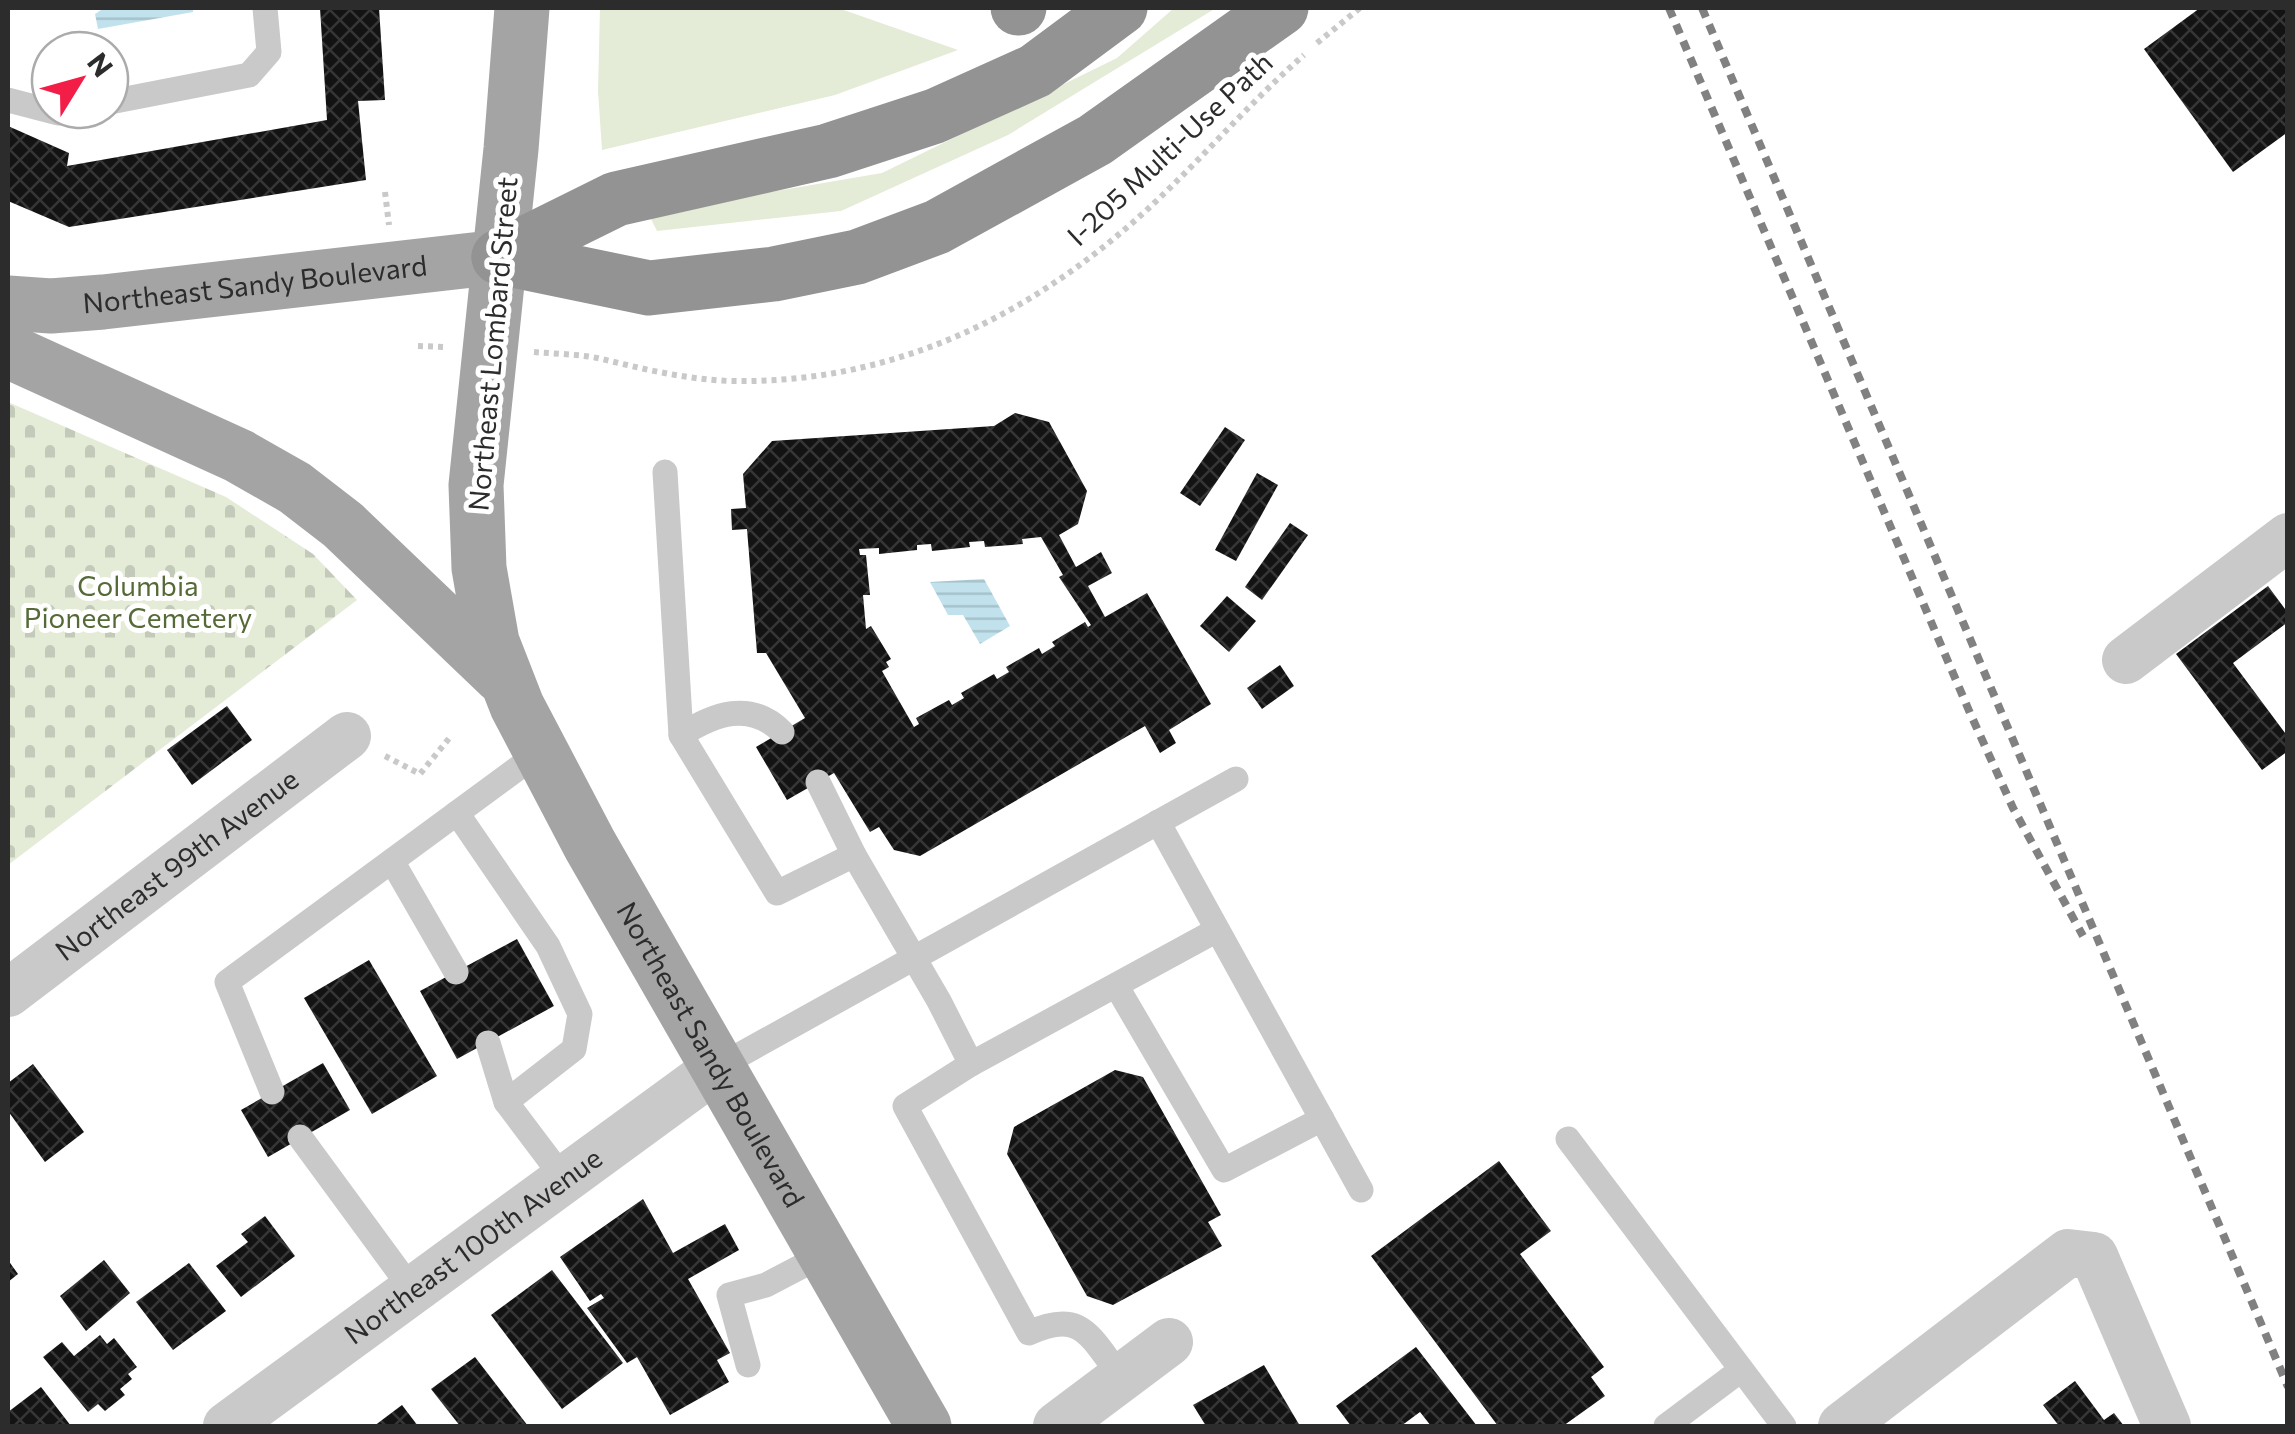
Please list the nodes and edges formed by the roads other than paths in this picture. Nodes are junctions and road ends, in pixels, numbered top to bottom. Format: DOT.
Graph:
graph roads {
  1 [pos="266,8"];
  2 [pos="522,8"];
  3 [pos="1120,8"];
  4 [pos="1281,8"];
  5 [pos="130,98"];
  6 [pos="499,257"];
  7 [pos="8,302"];
  8 [pos="8,351"];
  9 [pos="665,472"];
  10 [pos="2288,538"];
  11 [pos="2126,660"];
  12 [pos="504,678"];
  13 [pos="782,732"];
  14 [pos="680,735"];
  15 [pos="347,736"];
  16 [pos="540,752"];
  17 [pos="1236,778"];
  18 [pos="818,782"];
  19 [pos="457,813"];
  20 [pos="1158,822"];
  21 [pos="854,854"];
  22 [pos="392,861"];
  23 [pos="1217,930"];
  24 [pos="914,957"];
  25 [pos="456,972"];
  26 [pos="1117,987"];
  27 [pos="8,992"];
  28 [pos="488,1042"];
  29 [pos="971,1064"];
  30 [pos="718,1066"];
  31 [pos="272,1092"];
  32 [pos="506,1102"];
  33 [pos="1322,1119"];
  34 [pos="300,1137"];
  35 [pos="1568,1139"];
  36 [pos="564,1179"];
  37 [pos="1360,1190"];
  38 [pos="825,1254"];
  39 [pos="413,1290"];
  40 [pos="1169,1342"];
  41 [pos="748,1365"];
  42 [pos="1742,1370"];
  43 [pos="1122,1378"];
  44 [pos="1068,1423"];
  45 [pos="226,1426"];
  46 [pos="924,1426"];
  47 [pos="1666,1426"];
  48 [pos="1784,1426"];
  49 [pos="1842,1426"];
  50 [pos="2167,1426"];
  1 -- 5 [label="lane"];
  2 -- 6 [label="main road, Northeast Lombard Street"];
  3 -- 6 [label="highway"];
  4 -- 6 [label="highway"];
  6 -- 7 [label="main road, Northeast Sandy Boulevard"];
  6 -- 12 [label="main road, Northeast Lombard Street"];
  8 -- 12 [label="main road"];
  9 -- 14 [label="lane"];
  10 -- 11 [label="street"];
  12 -- 16 [label="main road, Northeast Sandy Boulevard"];
  13 -- 14 [label="lane"];
  14 -- 21 [label="lane"];
  15 -- 27 [label="street, Northeast 99th Avenue"];
  16 -- 19 [label="lane"];
  16 -- 30 [label="main road, Northeast Sandy Boulevard"];
  17 -- 20 [label="lane"];
  18 -- 21 [label="lane"];
  19 -- 22 [label="lane"];
  19 -- 32 [label="lane"];
  20 -- 23 [label="lane"];
  20 -- 24 [label="lane"];
  21 -- 24 [label="lane"];
  22 -- 25 [label="lane"];
  22 -- 31 [label="lane"];
  23 -- 26 [label="lane"];
  23 -- 33 [label="lane"];
  24 -- 29 [label="lane"];
  24 -- 30 [label="lane"];
  26 -- 29 [label="lane"];
  26 -- 33 [label="lane"];
  28 -- 32 [label="lane"];
  29 -- 43 [label="lane"];
  30 -- 36 [label="street, Northeast 100th Avenue"];
  30 -- 38 [label="main road, Northeast Sandy Boulevard"];
  32 -- 36 [label="lane"];
  33 -- 37 [label="lane"];
  34 -- 39 [label="lane"];
  35 -- 42 [label="lane"];
  36 -- 39 [label="street, Northeast 100th Avenue"];
  38 -- 41 [label="lane"];
  38 -- 46 [label="main road, Northeast Sandy Boulevard"];
  39 -- 45 [label="street, Northeast 100th Avenue"];
  40 -- 43 [label="street"];
  42 -- 47 [label="lane"];
  42 -- 48 [label="lane"];
  43 -- 44 [label="street"];
  49 -- 50 [label="street"];
}
